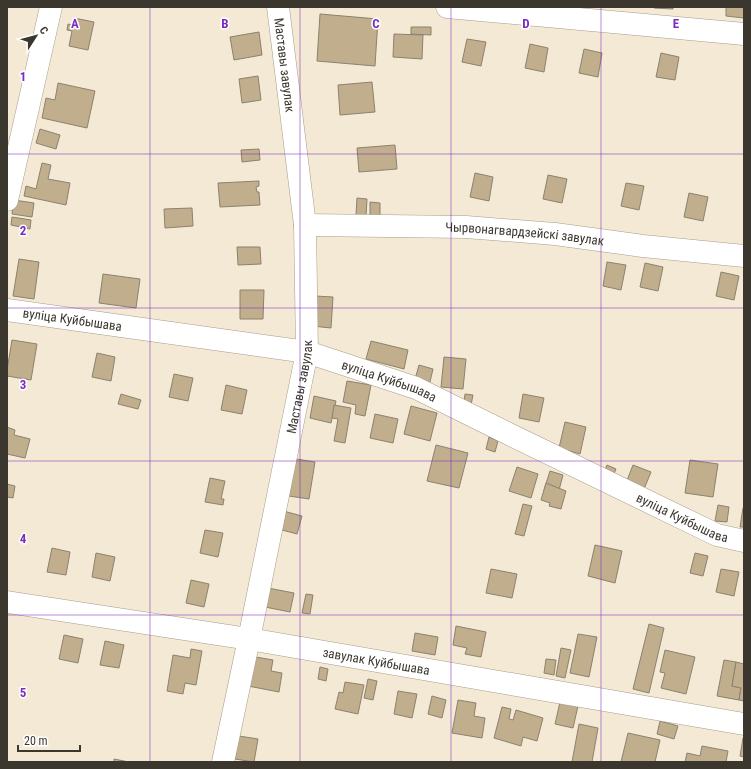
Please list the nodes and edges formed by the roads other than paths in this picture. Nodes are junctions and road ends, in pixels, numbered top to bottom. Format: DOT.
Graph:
graph roads {
  1 [pos="51,7"];
  2 [pos="278,7"];
  3 [pos="447,7"];
  4 [pos="744,34"];
  5 [pos="7,200"];
  6 [pos="305,225"];
  7 [pos="744,256"];
  8 [pos="7,310"];
  9 [pos="306,352"];
  10 [pos="744,541"];
  11 [pos="7,602"];
  12 [pos="249,639"];
  13 [pos="744,724"];
  14 [pos="223,762"];
  1 -- 5 [label="street"];
  2 -- 6 [label="street, Маставы завулак"];
  3 -- 4 [label="street"];
  6 -- 7 [label="street, Чырвонагвардзейскі завулак"];
  6 -- 9 [label="street, Маставы завулак"];
  8 -- 9 [label="street, вуліца Куйбышава"];
  9 -- 10 [label="street, вуліца Куйбышава"];
  9 -- 12 [label="street, Маставы завулак"];
  11 -- 12 [label="street, завулак Куйбышава"];
  12 -- 13 [label="street, завулак Куйбышава"];
  12 -- 14 [label="street, Маставы завулак"];
}
